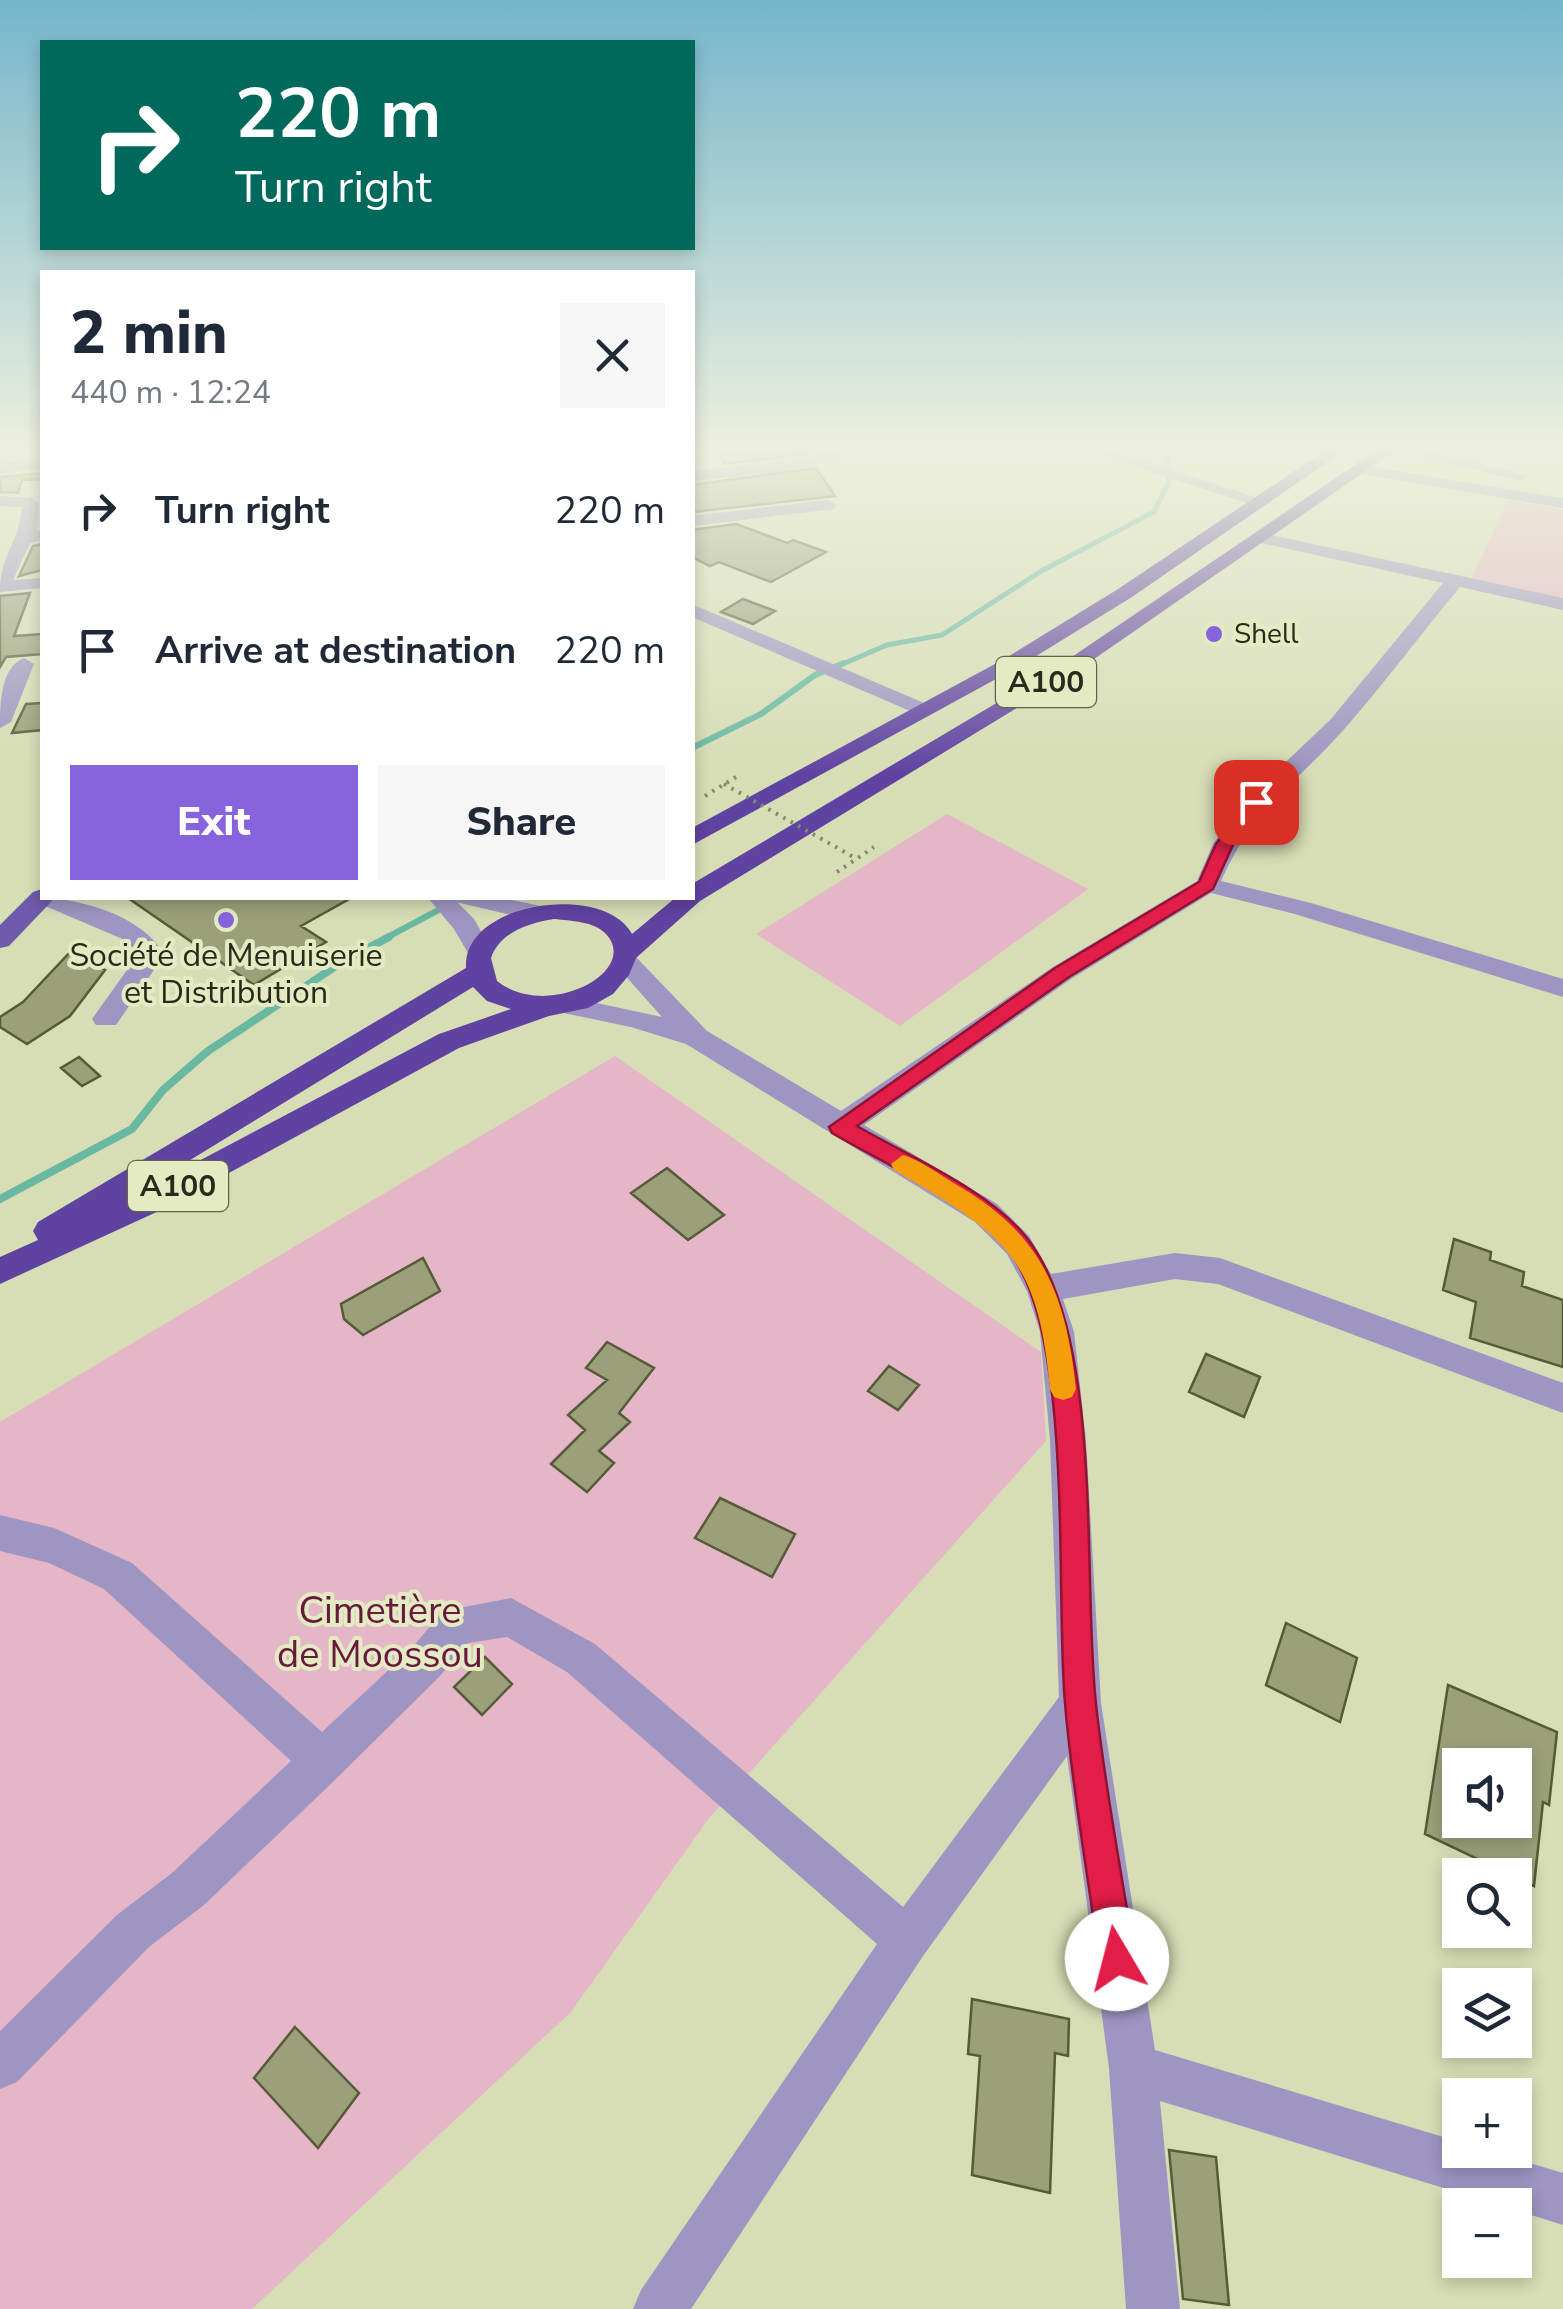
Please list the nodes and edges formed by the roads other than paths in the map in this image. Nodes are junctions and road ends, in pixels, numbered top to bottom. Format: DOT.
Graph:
graph roads {
  1 [pos="20,558"];
  2 [pos="1178,558"];
  3 [pos="1232,558"];
  4 [pos="1348,558"];
  5 [pos="40,582"];
  6 [pos="1454,582"];
  7 [pos="0,586"];
  8 [pos="1563,604"];
  9 [pos="695,611"];
  10 [pos="33,663"];
  11 [pos="0,665"];
  12 [pos="924,710"];
  13 [pos="0,722"];
  14 [pos="695,836"];
  15 [pos="1207,885"];
  16 [pos="695,893"];
  17 [pos="42,900"];
  18 [pos="52,900"];
  19 [pos="442,900"];
  20 [pos="478,900"];
  21 [pos="687,900"];
  22 [pos="581,904"];
  23 [pos="537,913"];
  24 [pos="0,940"];
  25 [pos="626,957"];
  26 [pos="479,962"];
  27 [pos="1563,988"];
  28 [pos="555,1006"];
  29 [pos="106,1019"];
  30 [pos="697,1038"];
  31 [pos="840,1127"];
  32 [pos="0,1262"];
  33 [pos="0,1271"];
  34 [pos="1043,1289"];
  35 [pos="1563,1398"];
  36 [pos="0,1533"];
  37 [pos="1080,1703"];
  38 [pos="323,1762"];
  39 [pos="907,1940"];
  40 [pos="0,2065"];
  41 [pos="1133,2068"];
  42 [pos="1563,2199"];
  43 [pos="660,2309"];
  44 [pos="1153,2309"];
  1 -- 7 [label="street"];
  2 -- 12 [label="highway, A100"];
  3 -- 16 [label="highway, A100"];
  4 -- 6 [label="street"];
  5 -- 7 [label="street"];
  6 -- 8 [label="street"];
  6 -- 15 [label="street"];
  9 -- 12 [label="street"];
  10 -- 11 [label="street"];
  10 -- 13 [label="street"];
  12 -- 14 [label="highway, A100"];
  15 -- 27 [label="street"];
  15 -- 31 [label="street"];
  17 -- 24 [label="main road"];
  18 -- 29 [label="street"];
  19 -- 26 [label="street"];
  20 -- 23 [label="street"];
  21 -- 25 [label="highway, A100"];
  22 -- 23 [label="highway"];
  22 -- 25 [label="highway"];
  23 -- 26 [label="highway"];
  25 -- 28 [label="highway"];
  25 -- 30 [label="street"];
  26 -- 28 [label="highway"];
  26 -- 32 [label="highway, A100"];
  28 -- 30 [label="street"];
  28 -- 33 [label="highway, A100"];
  30 -- 31 [label="street"];
  31 -- 34 [label="street"];
  34 -- 35 [label="street"];
  34 -- 37 [label="street"];
  36 -- 38 [label="street"];
  37 -- 39 [label="street"];
  37 -- 41 [label="street"];
  38 -- 39 [label="street"];
  38 -- 40 [label="street"];
  39 -- 43 [label="street"];
  41 -- 42 [label="street"];
  41 -- 44 [label="street"];
}
